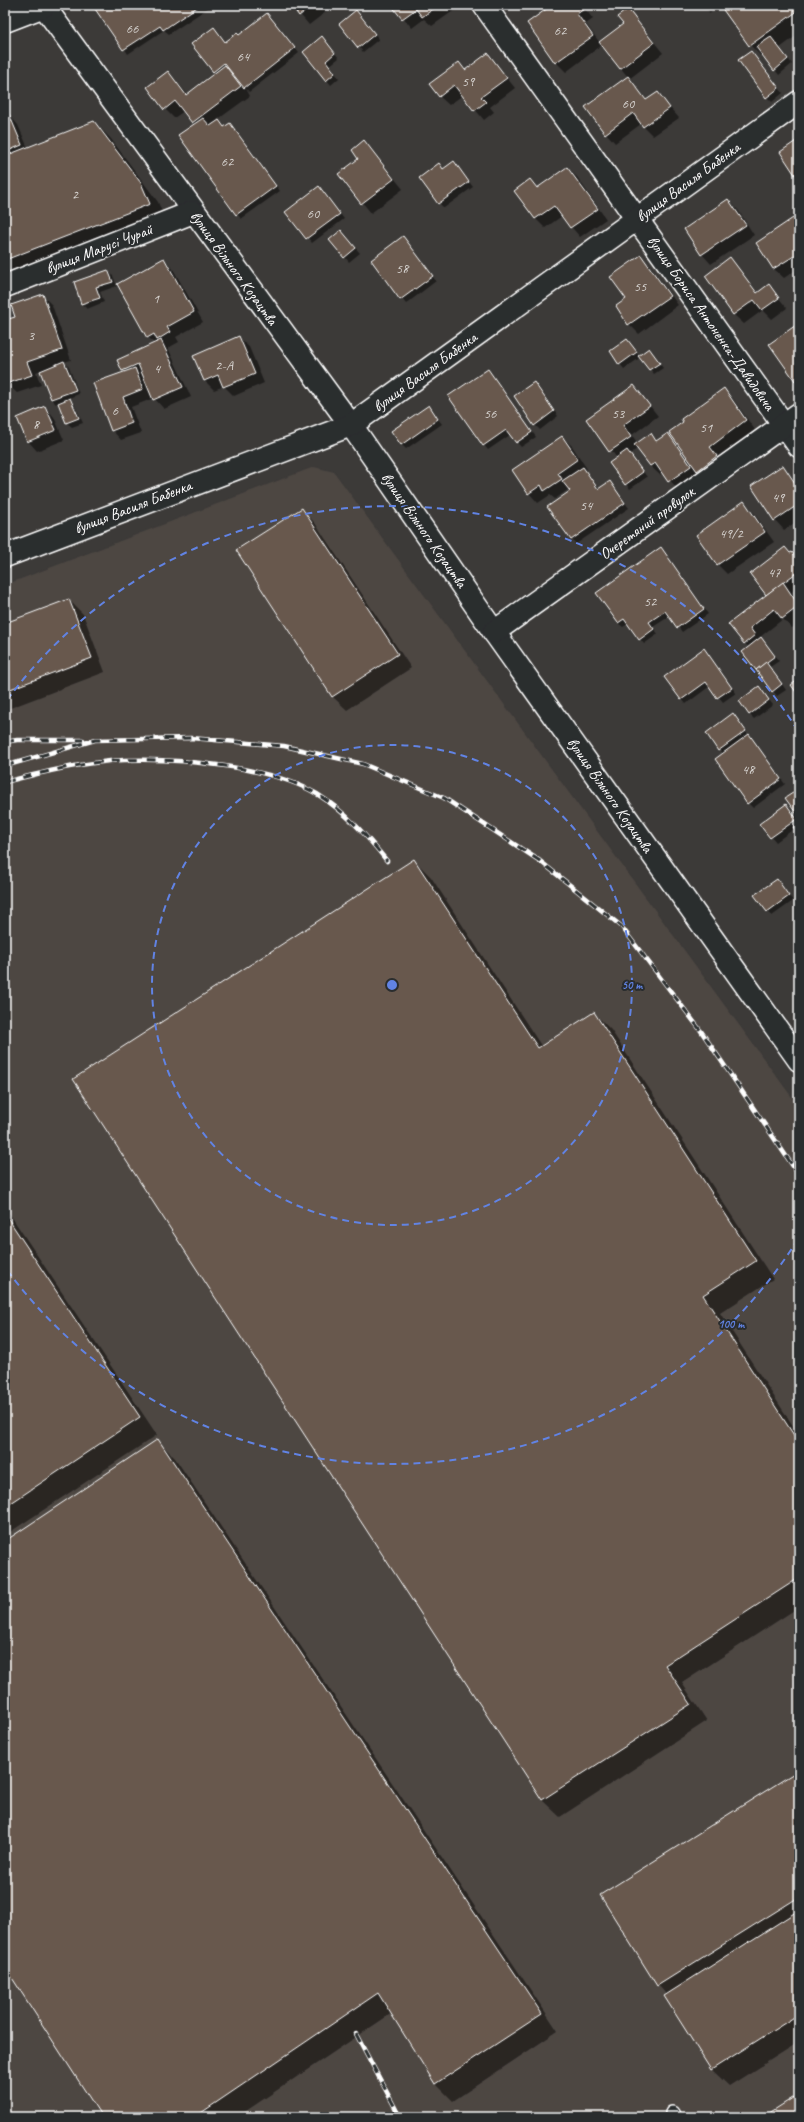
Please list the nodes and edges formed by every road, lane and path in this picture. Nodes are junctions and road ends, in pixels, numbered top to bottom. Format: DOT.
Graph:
graph roads {
  1 [pos="484,5"];
  2 [pos="44,6"];
  3 [pos="5,21"];
  4 [pos="799,102"];
  5 [pos="193,212"];
  6 [pos="637,218"];
  7 [pos="5,286"];
  8 [pos="791,419"];
  9 [pos="351,425"];
  10 [pos="799,446"];
  11 [pos="5,556"];
  12 [pos="494,632"];
  13 [pos="799,1060"];
  1 -- 6 [label="street, вулиця Бориса Антоненка-Давидовича"];
  2 -- 3 [label="street"];
  2 -- 5 [label="street, вулиця Вільного Козацтва"];
  4 -- 6 [label="street, вулиця Василя Бабенка"];
  5 -- 7 [label="street, вулиця Марусі Чурай"];
  5 -- 9 [label="street, вулиця Вільного Козацтва"];
  6 -- 8 [label="street, вулиця Бориса Антоненка-Давидовича"];
  6 -- 9 [label="street, вулиця Василя Бабенка"];
  8 -- 10 [label="street, вулиця Бориса Антоненка-Давидовича"];
  8 -- 12 [label="street, Очеретяний провулок"];
  9 -- 11 [label="street, вулиця Василя Бабенка"];
  9 -- 12 [label="street, вулиця Вільного Козацтва"];
  12 -- 13 [label="street, вулиця Вільного Козацтва"];
}
